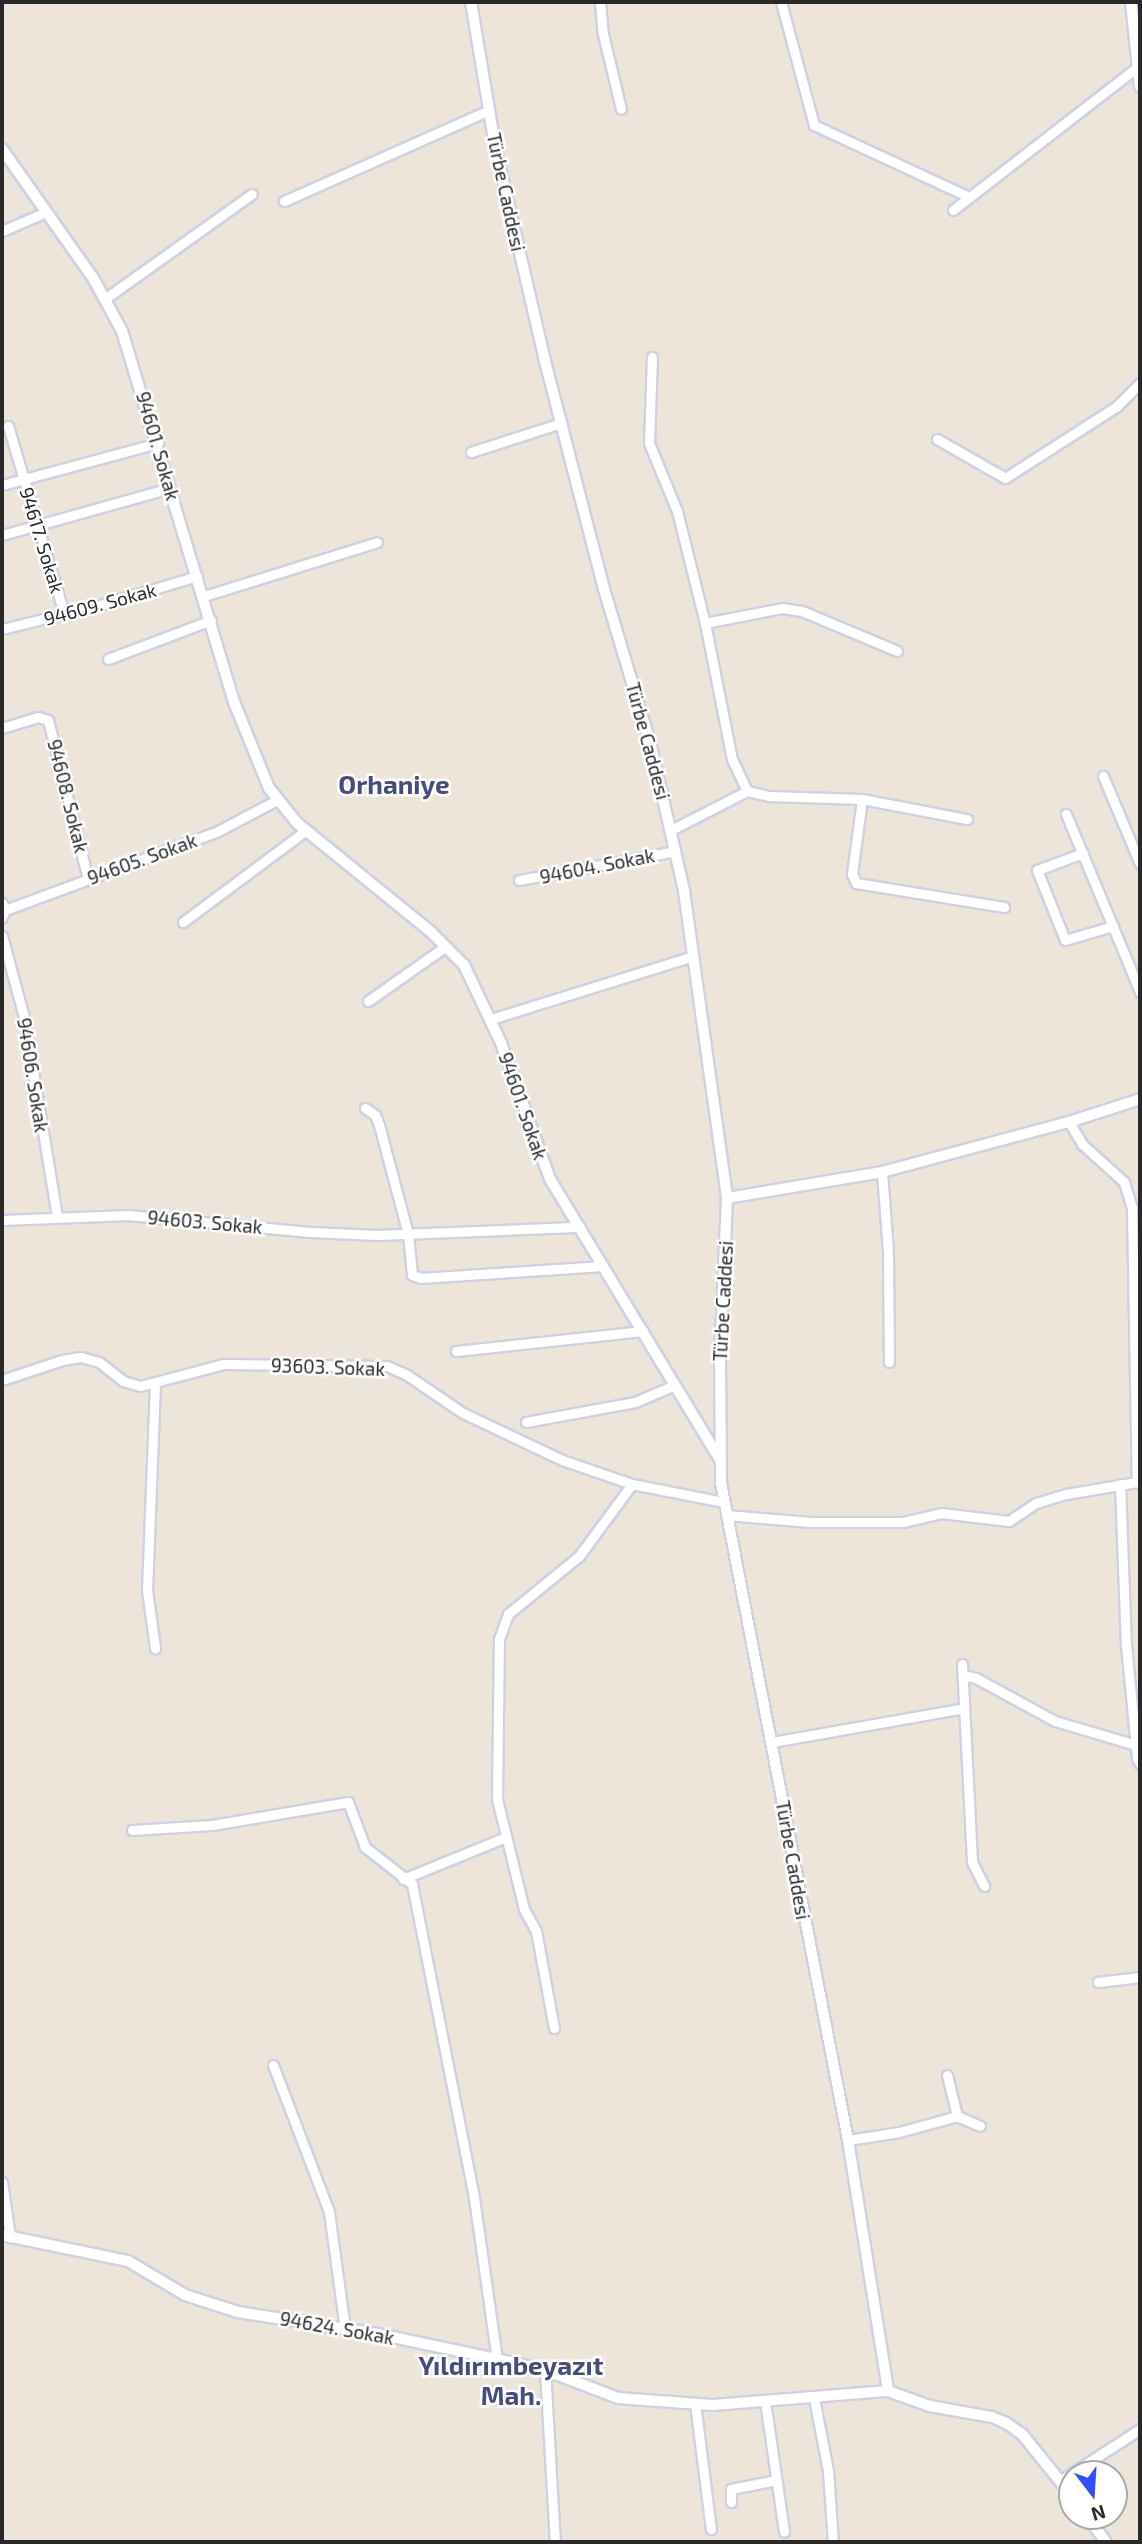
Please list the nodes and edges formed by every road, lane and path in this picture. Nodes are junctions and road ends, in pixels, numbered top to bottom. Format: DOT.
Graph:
graph roads {
  1 [pos="471,2"];
  2 [pos="600,2"];
  3 [pos="781,2"];
  4 [pos="1131,2"];
  5 [pos="1136,68"];
  6 [pos="1140,87"];
  7 [pos="621,108"];
  8 [pos="489,110"];
  9 [pos="2,149"];
  10 [pos="252,194"];
  11 [pos="970,197"];
  12 [pos="284,201"];
  13 [pos="953,210"];
  14 [pos="46,212"];
  15 [pos="2,230"];
  16 [pos="106,298"];
  17 [pos="652,357"];
  18 [pos="1140,383"];
  19 [pos="561,423"];
  20 [pos="8,426"];
  21 [pos="937,439"];
  22 [pos="158,443"];
  23 [pos="471,452"];
  24 [pos="23,479"];
  25 [pos="2,485"];
  26 [pos="170,488"];
  27 [pos="37,525"];
  28 [pos="2,535"];
  29 [pos="377,542"];
  30 [pos="197,576"];
  31 [pos="204,596"];
  32 [pos="64,614"];
  33 [pos="211,620"];
  34 [pos="705,623"];
  35 [pos="2,629"];
  36 [pos="897,651"];
  37 [pos="108,659"];
  38 [pos="2,727"];
  39 [pos="1103,776"];
  40 [pos="747,791"];
  41 [pos="862,799"];
  42 [pos="276,800"];
  43 [pos="1066,814"];
  44 [pos="967,819"];
  45 [pos="671,830"];
  46 [pos="305,831"];
  47 [pos="676,851"];
  48 [pos="1083,853"];
  49 [pos="1140,864"];
  50 [pos="88,879"];
  51 [pos="519,880"];
  52 [pos="1004,907"];
  53 [pos="3,910"];
  54 [pos="183,922"];
  55 [pos="1113,926"];
  56 [pos="2,936"];
  57 [pos="446,946"];
  58 [pos="693,956"];
  59 [pos="1140,992"];
  60 [pos="368,1001"];
  61 [pos="491,1019"];
  62 [pos="1140,1099"];
  63 [pos="365,1108"];
  64 [pos="1069,1122"];
  65 [pos="882,1172"];
  66 [pos="727,1198"];
  67 [pos="57,1217"];
  68 [pos="2,1220"];
  69 [pos="580,1227"];
  70 [pos="408,1234"];
  71 [pos="603,1266"];
  72 [pos="643,1331"];
  73 [pos="456,1351"];
  74 [pos="889,1363"];
  75 [pos="2,1380"];
  76 [pos="155,1383"];
  77 [pos="674,1385"];
  78 [pos="526,1422"];
  79 [pos="719,1458"];
  80 [pos="1139,1483"];
  81 [pos="632,1484"];
  82 [pos="1121,1484"];
  83 [pos="724,1502"];
  84 [pos="726,1515"];
  85 [pos="155,1648"];
  86 [pos="964,1707"];
  87 [pos="772,1742"];
  88 [pos="1136,1745"];
  89 [pos="1140,1764"];
  90 [pos="132,1830"];
  91 [pos="506,1837"];
  92 [pos="403,1879"];
  93 [pos="984,1886"];
  94 [pos="1140,1977"];
  95 [pos="1098,1982"];
  96 [pos="554,2028"];
  97 [pos="273,2065"];
  98 [pos="947,2075"];
  99 [pos="957,2116"];
  100 [pos="980,2126"];
  101 [pos="848,2140"];
  102 [pos="2,2182"];
  103 [pos="6,2236"];
  104 [pos="345,2329"];
  105 [pos="496,2359"];
  106 [pos="545,2370"];
  107 [pos="888,2391"];
  108 [pos="814,2398"];
  109 [pos="765,2401"];
  110 [pos="695,2403"];
  111 [pos="1140,2429"];
  112 [pos="1092,2460"];
  113 [pos="1058,2476"];
  114 [pos="776,2480"];
  115 [pos="731,2502"];
  116 [pos="711,2529"];
  117 [pos="784,2532"];
  118 [pos="555,2542"];
  119 [pos="833,2542"];
  1 -- 8 [label="street, Türbe Caddesi"];
  2 -- 7 [label="street"];
  3 -- 11 [label="street"];
  4 -- 5 [label="street"];
  5 -- 6 [label="street"];
  5 -- 11 [label="street"];
  8 -- 12 [label="street"];
  8 -- 19 [label="street, Türbe Caddesi"];
  9 -- 14 [label="street, 94601. Sokak"];
  10 -- 16 [label="street"];
  11 -- 13 [label="street"];
  14 -- 15 [label="street"];
  14 -- 16 [label="street, 94601. Sokak"];
  16 -- 22 [label="street, 94601. Sokak"];
  17 -- 34 [label="street"];
  18 -- 21 [label="street"];
  19 -- 23 [label="street"];
  19 -- 45 [label="street, Türbe Caddesi"];
  20 -- 24 [label="street, 94617. Sokak"];
  22 -- 24 [label="street"];
  22 -- 26 [label="street, 94601. Sokak"];
  24 -- 25 [label="street"];
  24 -- 27 [label="street, 94617. Sokak"];
  26 -- 27 [label="street"];
  26 -- 30 [label="street, 94601. Sokak"];
  27 -- 28 [label="street"];
  27 -- 32 [label="street, 94617. Sokak"];
  29 -- 31 [label="street"];
  30 -- 31 [label="street, 94601. Sokak"];
  30 -- 32 [label="street, 94609. Sokak"];
  31 -- 33 [label="street, 94601. Sokak"];
  32 -- 35 [label="street, 94609. Sokak"];
  33 -- 37 [label="street"];
  33 -- 42 [label="street, 94601. Sokak"];
  34 -- 36 [label="street"];
  34 -- 40 [label="street"];
  38 -- 50 [label="street, 94608. Sokak"];
  39 -- 49 [label="street"];
  40 -- 41 [label="street"];
  40 -- 45 [label="street"];
  41 -- 44 [label="street"];
  41 -- 52 [label="street"];
  42 -- 46 [label="street, 94601. Sokak"];
  42 -- 50 [label="street, 94605. Sokak"];
  43 -- 48 [label="street"];
  45 -- 47 [label="street, Türbe Caddesi"];
  46 -- 54 [label="street"];
  46 -- 57 [label="street, 94601. Sokak"];
  47 -- 51 [label="street, 94604. Sokak"];
  47 -- 58 [label="street, Türbe Caddesi"];
  48 -- 55 [label="street"];
  48 -- 55 [label="street"];
  50 -- 53 [label="street, 94605. Sokak"];
  55 -- 59 [label="street"];
  56 -- 67 [label="street, 94606. Sokak"];
  57 -- 60 [label="street"];
  57 -- 61 [label="street, 94601. Sokak"];
  58 -- 61 [label="street"];
  58 -- 66 [label="street, Türbe Caddesi"];
  61 -- 69 [label="street, 94601. Sokak"];
  62 -- 64 [label="street"];
  63 -- 70 [label="street"];
  64 -- 65 [label="street"];
  64 -- 80 [label="street"];
  65 -- 66 [label="street"];
  65 -- 74 [label="street"];
  66 -- 79 [label="street, Türbe Caddesi"];
  67 -- 68 [label="street, 94603. Sokak"];
  67 -- 70 [label="street, 94603. Sokak"];
  69 -- 70 [label="street, 94603. Sokak"];
  69 -- 71 [label="street, 94601. Sokak"];
  70 -- 71 [label="street"];
  71 -- 72 [label="street, 94601. Sokak"];
  72 -- 73 [label="street"];
  72 -- 77 [label="street, 94601. Sokak"];
  75 -- 76 [label="street, 93603. Sokak"];
  76 -- 81 [label="street, 93603. Sokak"];
  76 -- 85 [label="street"];
  77 -- 78 [label="street"];
  77 -- 79 [label="street, 94601. Sokak"];
  79 -- 83 [label="street, Türbe Caddesi"];
  80 -- 82 [label="street"];
  81 -- 83 [label="street, 93603. Sokak"];
  81 -- 91 [label="street"];
  82 -- 84 [label="street"];
  82 -- 88 [label="street"];
  83 -- 84 [label="street, Türbe Caddesi"];
  84 -- 87 [label="street, Türbe Caddesi"];
  86 -- 87 [label="street"];
  86 -- 88 [label="street"];
  86 -- 93 [label="street"];
  87 -- 101 [label="street, Türbe Caddesi"];
  88 -- 89 [label="street"];
  90 -- 92 [label="street"];
  91 -- 92 [label="street"];
  91 -- 96 [label="street"];
  92 -- 105 [label="street"];
  94 -- 95 [label="street"];
  97 -- 104 [label="street"];
  98 -- 99 [label="street"];
  99 -- 100 [label="street"];
  99 -- 101 [label="street"];
  101 -- 107 [label="street, Türbe Caddesi"];
  102 -- 103 [label="street"];
  103 -- 104 [label="street, 94624. Sokak"];
  104 -- 105 [label="street, 94624. Sokak"];
  105 -- 106 [label="street, 94624. Sokak"];
  106 -- 110 [label="street, 94624. Sokak"];
  106 -- 118 [label="street"];
  107 -- 108 [label="street, 94624. Sokak"];
  107 -- 113 [label="street"];
  108 -- 109 [label="street, 94624. Sokak"];
  108 -- 119 [label="street"];
  109 -- 110 [label="street, 94624. Sokak"];
  109 -- 114 [label="street"];
  110 -- 116 [label="street"];
  111 -- 112 [label="street"];
  114 -- 115 [label="street"];
  114 -- 117 [label="street"];
}
